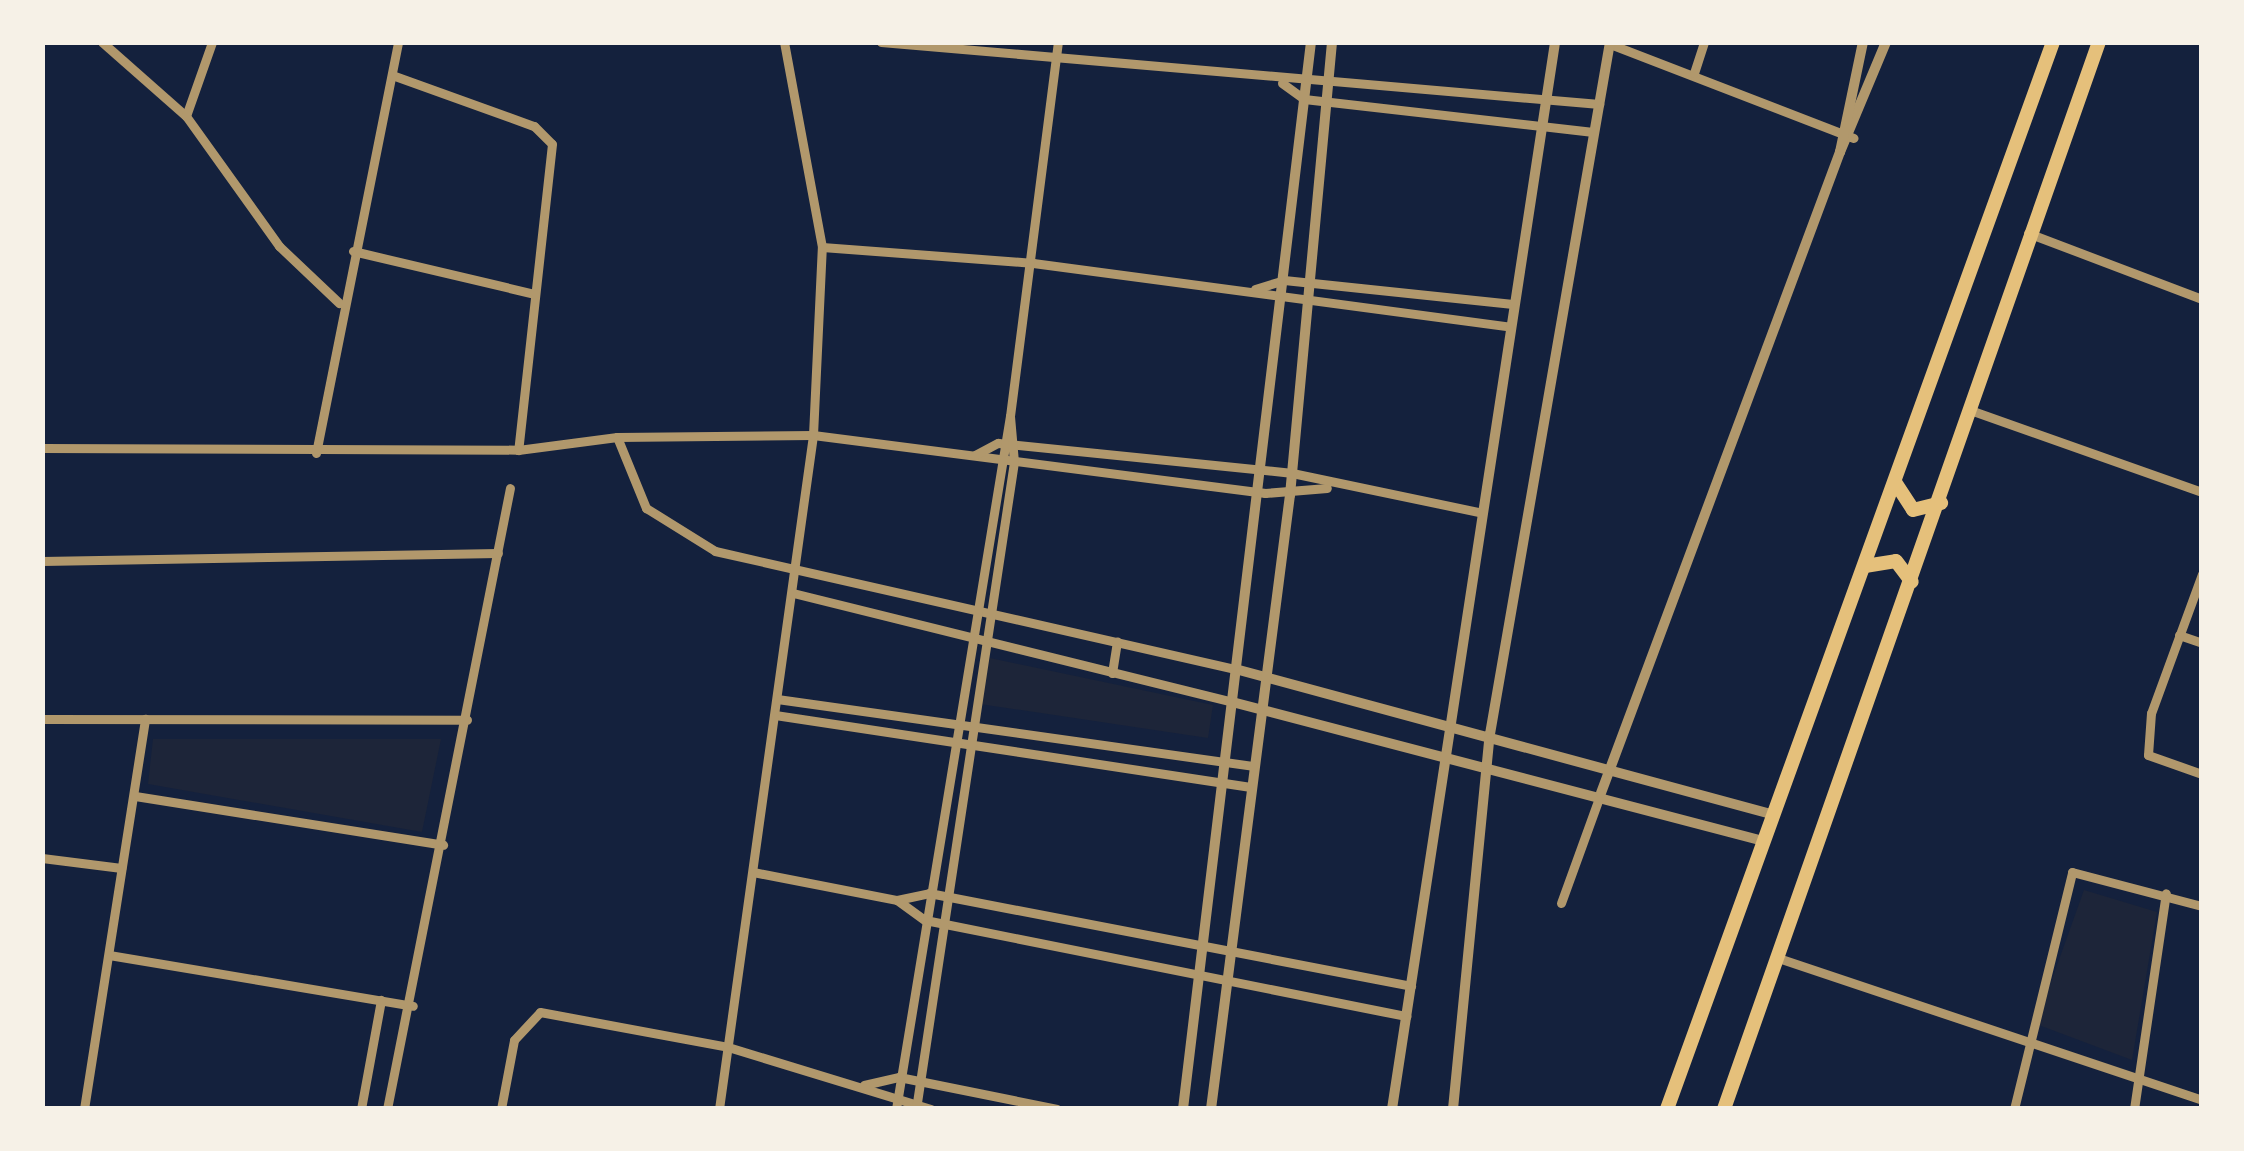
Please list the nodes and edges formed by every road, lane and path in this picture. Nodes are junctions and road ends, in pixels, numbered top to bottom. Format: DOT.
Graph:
graph roads {
  1 [pos="102,42"];
  2 [pos="212,42"];
  3 [pos="398,42"];
  4 [pos="784,42"];
  5 [pos="881,42"];
  6 [pos="1058,42"];
  7 [pos="1311,42"];
  8 [pos="1332,42"];
  9 [pos="1555,42"];
  10 [pos="1704,42"];
  11 [pos="1886,42"];
  12 [pos="2054,42"];
  13 [pos="2099,42"];
  14 [pos="1610,43"];
  15 [pos="1862,46"];
  16 [pos="1881,56"];
  17 [pos="1056,59"];
  18 [pos="1694,73"];
  19 [pos="392,75"];
  20 [pos="1306,78"];
  21 [pos="1328,80"];
  22 [pos="1282,83"];
  23 [pos="1304,98"];
  24 [pos="1325,102"];
  25 [pos="1548,102"];
  26 [pos="1599,104"];
  27 [pos="186,116"];
  28 [pos="1542,125"];
  29 [pos="1593,132"];
  30 [pos="1840,135"];
  31 [pos="1854,138"];
  32 [pos="1840,152"];
  33 [pos="2028,233"];
  34 [pos="822,247"];
  35 [pos="353,250"];
  36 [pos="1033,263"];
  37 [pos="1285,280"];
  38 [pos="1308,281"];
  39 [pos="1255,289"];
  40 [pos="535,294"];
  41 [pos="2202,299"];
  42 [pos="1282,301"];
  43 [pos="339,303"];
  44 [pos="1306,303"];
  45 [pos="1514,304"];
  46 [pos="1510,326"];
  47 [pos="1970,410"];
  48 [pos="1010,416"];
  49 [pos="813,435"];
  50 [pos="617,436"];
  51 [pos="998,443"];
  52 [pos="1016,445"];
  53 [pos="42,448"];
  54 [pos="518,450"];
  55 [pos="316,453"];
  56 [pos="975,455"];
  57 [pos="997,460"];
  58 [pos="1014,462"];
  59 [pos="1267,471"];
  60 [pos="1292,473"];
  61 [pos="1895,482"];
  62 [pos="510,488"];
  63 [pos="1327,488"];
  64 [pos="2202,492"];
  65 [pos="1265,493"];
  66 [pos="1290,495"];
  67 [pos="1941,503"];
  68 [pos="1479,512"];
  69 [pos="498,553"];
  70 [pos="42,561"];
  71 [pos="1865,566"];
  72 [pos="2202,574"];
  73 [pos="793,577"];
  74 [pos="1912,582"];
  75 [pos="794,592"];
  76 [pos="970,614"];
  77 [pos="993,618"];
  78 [pos="2179,635"];
  79 [pos="1118,640"];
  80 [pos="966,641"];
  81 [pos="2202,643"];
  82 [pos="988,647"];
  83 [pos="1239,670"];
  84 [pos="1112,673"];
  85 [pos="1267,682"];
  86 [pos="777,698"];
  87 [pos="1236,704"];
  88 [pos="1262,713"];
  89 [pos="775,715"];
  90 [pos="42,718"];
  91 [pos="145,719"];
  92 [pos="466,720"];
  93 [pos="952,720"];
  94 [pos="970,723"];
  95 [pos="1447,723"];
  96 [pos="1490,734"];
  97 [pos="951,737"];
  98 [pos="969,740"];
  99 [pos="1440,755"];
  100 [pos="1227,760"];
  101 [pos="1611,765"];
  102 [pos="1254,766"];
  103 [pos="1486,766"];
  104 [pos="2202,775"];
  105 [pos="1225,782"];
  106 [pos="1251,787"];
  107 [pos="1601,794"];
  108 [pos="135,796"];
  109 [pos="1771,814"];
  110 [pos="939,817"];
  111 [pos="957,819"];
  112 [pos="1763,841"];
  113 [pos="443,845"];
  114 [pos="42,857"];
  115 [pos="121,868"];
  116 [pos="753,872"];
  117 [pos="929,893"];
  118 [pos="2166,893"];
  119 [pos="947,896"];
  120 [pos="897,900"];
  121 [pos="1562,903"];
  122 [pos="2202,906"];
  123 [pos="1031,912"];
  124 [pos="925,920"];
  125 [pos="942,924"];
  126 [pos="1026,939"];
  127 [pos="1203,949"];
  128 [pos="109,955"];
  129 [pos="1231,956"];
  130 [pos="1772,956"];
  131 [pos="1327,971"];
  132 [pos="1200,976"];
  133 [pos="1227,981"];
  134 [pos="1411,986"];
  135 [pos="382,1000"];
  136 [pos="1322,1000"];
  137 [pos="413,1006"];
  138 [pos="909,1009"];
  139 [pos="929,1013"];
  140 [pos="1407,1016"];
  141 [pos="2024,1035"];
  142 [pos="728,1047"];
  143 [pos="899,1077"];
  144 [pos="2138,1077"];
  145 [pos="920,1082"];
  146 [pos="865,1084"];
  147 [pos="2202,1100"];
  148 [pos="897,1105"];
  149 [pos="916,1107"];
  150 [pos="83,1109"];
  151 [pos="361,1109"];
  152 [pos="387,1109"];
  153 [pos="500,1109"];
  154 [pos="719,1109"];
  155 [pos="932,1109"];
  156 [pos="1057,1109"];
  157 [pos="1184,1109"];
  158 [pos="1211,1109"];
  159 [pos="1392,1109"];
  160 [pos="1453,1109"];
  161 [pos="1666,1109"];
  162 [pos="1724,1109"];
  163 [pos="2014,1109"];
  164 [pos="2134,1109"];
  1 -- 27 [label="street"];
  2 -- 27 [label="street"];
  3 -- 19 [label="street"];
  4 -- 34 [label="street"];
  5 -- 17 [label="street"];
  6 -- 17 [label="street"];
  7 -- 20 [label="street"];
  8 -- 21 [label="street"];
  9 -- 25 [label="street"];
  10 -- 18 [label="street"];
  11 -- 16 [label="street"];
  12 -- 61 [label="main road"];
  13 -- 33 [label="main road"];
  14 -- 18 [label="street"];
  14 -- 26 [label="street"];
  15 -- 16 [label="street"];
  15 -- 30 [label="street"];
  16 -- 31 [label="street"];
  17 -- 22 [label="street"];
  17 -- 36 [label="street"];
  18 -- 30 [label="street"];
  19 -- 35 [label="street"];
  19 -- 40 [label="street"];
  20 -- 21 [label="street"];
  20 -- 22 [label="street"];
  20 -- 23 [label="street"];
  21 -- 24 [label="street"];
  21 -- 25 [label="street"];
  22 -- 23 [label="street"];
  23 -- 24 [label="street"];
  23 -- 37 [label="street"];
  24 -- 28 [label="street"];
  24 -- 38 [label="street"];
  25 -- 26 [label="street"];
  25 -- 28 [label="street"];
  26 -- 29 [label="street"];
  27 -- 43 [label="street"];
  28 -- 29 [label="street"];
  28 -- 45 [label="street"];
  29 -- 96 [label="street"];
  30 -- 31 [label="street"];
  30 -- 32 [label="street"];
  31 -- 32 [label="street"];
  32 -- 101 [label="street"];
  33 -- 41 [label="street"];
  33 -- 47 [label="main road"];
  34 -- 36 [label="street"];
  34 -- 49 [label="street"];
  35 -- 40 [label="street"];
  35 -- 43 [label="street"];
  36 -- 39 [label="street"];
  36 -- 48 [label="street"];
  37 -- 38 [label="street"];
  37 -- 39 [label="street"];
  37 -- 42 [label="street"];
  38 -- 44 [label="street"];
  38 -- 45 [label="street"];
  39 -- 42 [label="street"];
  40 -- 54 [label="street"];
  42 -- 44 [label="street"];
  42 -- 59 [label="street"];
  43 -- 55 [label="street"];
  44 -- 46 [label="street"];
  44 -- 60 [label="street"];
  45 -- 46 [label="street"];
  46 -- 68 [label="street"];
  47 -- 64 [label="street"];
  47 -- 67 [label="main road"];
  48 -- 51 [label="street"];
  48 -- 52 [label="street"];
  49 -- 50 [label="street"];
  49 -- 56 [label="street"];
  49 -- 73 [label="street"];
  50 -- 54 [label="street"];
  50 -- 73 [label="street"];
  51 -- 52 [label="street"];
  51 -- 56 [label="street"];
  51 -- 57 [label="street"];
  52 -- 58 [label="street"];
  52 -- 59 [label="street"];
  53 -- 55 [label="street"];
  54 -- 55 [label="street"];
  56 -- 57 [label="street"];
  57 -- 58 [label="street"];
  57 -- 76 [label="street"];
  58 -- 65 [label="street"];
  58 -- 77 [label="street"];
  59 -- 60 [label="street"];
  59 -- 65 [label="street"];
  60 -- 63 [label="street"];
  60 -- 66 [label="street"];
  61 -- 67 [label="main road"];
  61 -- 71 [label="main road"];
  62 -- 69 [label="street"];
  63 -- 66 [label="street"];
  63 -- 68 [label="street"];
  65 -- 66 [label="street"];
  65 -- 83 [label="street"];
  66 -- 85 [label="street"];
  67 -- 74 [label="main road"];
  68 -- 95 [label="street"];
  69 -- 70 [label="street"];
  69 -- 92 [label="street"];
  71 -- 74 [label="main road"];
  71 -- 109 [label="main road"];
  72 -- 78 [label="street"];
  73 -- 75 [label="street"];
  73 -- 76 [label="street"];
  74 -- 130 [label="main road"];
  75 -- 80 [label="street"];
  75 -- 86 [label="street"];
  76 -- 77 [label="street"];
  76 -- 80 [label="street"];
  77 -- 79 [label="street"];
  77 -- 82 [label="street"];
  78 -- 81 [label="street"];
  78 -- 104 [label="street"];
  79 -- 83 [label="street"];
  79 -- 84 [label="street"];
  80 -- 82 [label="street"];
  80 -- 93 [label="street"];
  82 -- 84 [label="street"];
  82 -- 94 [label="street"];
  83 -- 85 [label="street"];
  83 -- 87 [label="street"];
  84 -- 87 [label="street"];
  85 -- 88 [label="street"];
  85 -- 95 [label="street"];
  86 -- 89 [label="street"];
  86 -- 93 [label="street"];
  87 -- 88 [label="street"];
  87 -- 100 [label="street"];
  88 -- 99 [label="street"];
  88 -- 102 [label="street"];
  89 -- 97 [label="street"];
  89 -- 116 [label="street"];
  90 -- 91 [label="street"];
  91 -- 92 [label="street"];
  91 -- 108 [label="street"];
  92 -- 113 [label="street"];
  93 -- 94 [label="street"];
  93 -- 97 [label="street"];
  94 -- 98 [label="street"];
  94 -- 100 [label="street"];
  95 -- 96 [label="street"];
  95 -- 99 [label="street"];
  96 -- 101 [label="street"];
  96 -- 103 [label="street"];
  97 -- 98 [label="street"];
  97 -- 110 [label="street"];
  98 -- 105 [label="street"];
  98 -- 111 [label="street"];
  99 -- 103 [label="street"];
  99 -- 134 [label="street"];
  100 -- 102 [label="street"];
  100 -- 105 [label="street"];
  101 -- 107 [label="street"];
  101 -- 109 [label="street"];
  102 -- 106 [label="street"];
  103 -- 107 [label="street"];
  103 -- 160 [label="street"];
  105 -- 106 [label="street"];
  105 -- 127 [label="street"];
  106 -- 129 [label="street"];
  107 -- 112 [label="street"];
  107 -- 121 [label="street"];
  108 -- 113 [label="street"];
  108 -- 115 [label="street"];
  109 -- 112 [label="main road"];
  110 -- 111 [label="street"];
  110 -- 117 [label="street"];
  111 -- 119 [label="street"];
  112 -- 161 [label="main road"];
  113 -- 137 [label="street"];
  114 -- 115 [label="street"];
  115 -- 128 [label="street"];
  116 -- 120 [label="street"];
  116 -- 142 [label="street"];
  117 -- 119 [label="street"];
  117 -- 120 [label="street"];
  117 -- 124 [label="street"];
  118 -- 122 [label="street"];
  118 -- 141 [label="street"];
  118 -- 144 [label="street"];
  119 -- 123 [label="street"];
  119 -- 125 [label="street"];
  120 -- 124 [label="street"];
  123 -- 126 [label="street"];
  123 -- 127 [label="street"];
  124 -- 125 [label="street"];
  124 -- 138 [label="street"];
  125 -- 126 [label="street"];
  125 -- 139 [label="street"];
  126 -- 132 [label="street"];
  127 -- 129 [label="street"];
  127 -- 132 [label="street"];
  128 -- 135 [label="street"];
  128 -- 150 [label="street"];
  129 -- 131 [label="street"];
  129 -- 133 [label="street"];
  130 -- 141 [label="street"];
  130 -- 162 [label="main road"];
  131 -- 134 [label="street"];
  131 -- 136 [label="street"];
  132 -- 133 [label="street"];
  132 -- 157 [label="street"];
  133 -- 136 [label="street"];
  133 -- 158 [label="street"];
  134 -- 140 [label="street"];
  135 -- 137 [label="street"];
  135 -- 151 [label="street"];
  136 -- 140 [label="street"];
  137 -- 152 [label="street"];
  138 -- 139 [label="street"];
  138 -- 143 [label="street"];
  139 -- 145 [label="street"];
  140 -- 159 [label="street"];
  141 -- 144 [label="street"];
  141 -- 163 [label="street"];
  142 -- 146 [label="street"];
  142 -- 153 [label="street"];
  142 -- 154 [label="street"];
  143 -- 145 [label="street"];
  143 -- 146 [label="street"];
  143 -- 148 [label="street"];
  144 -- 147 [label="street"];
  144 -- 164 [label="street"];
  145 -- 149 [label="street"];
  145 -- 156 [label="street"];
  146 -- 148 [label="street"];
  148 -- 149 [label="street"];
  149 -- 155 [label="street"];
}
